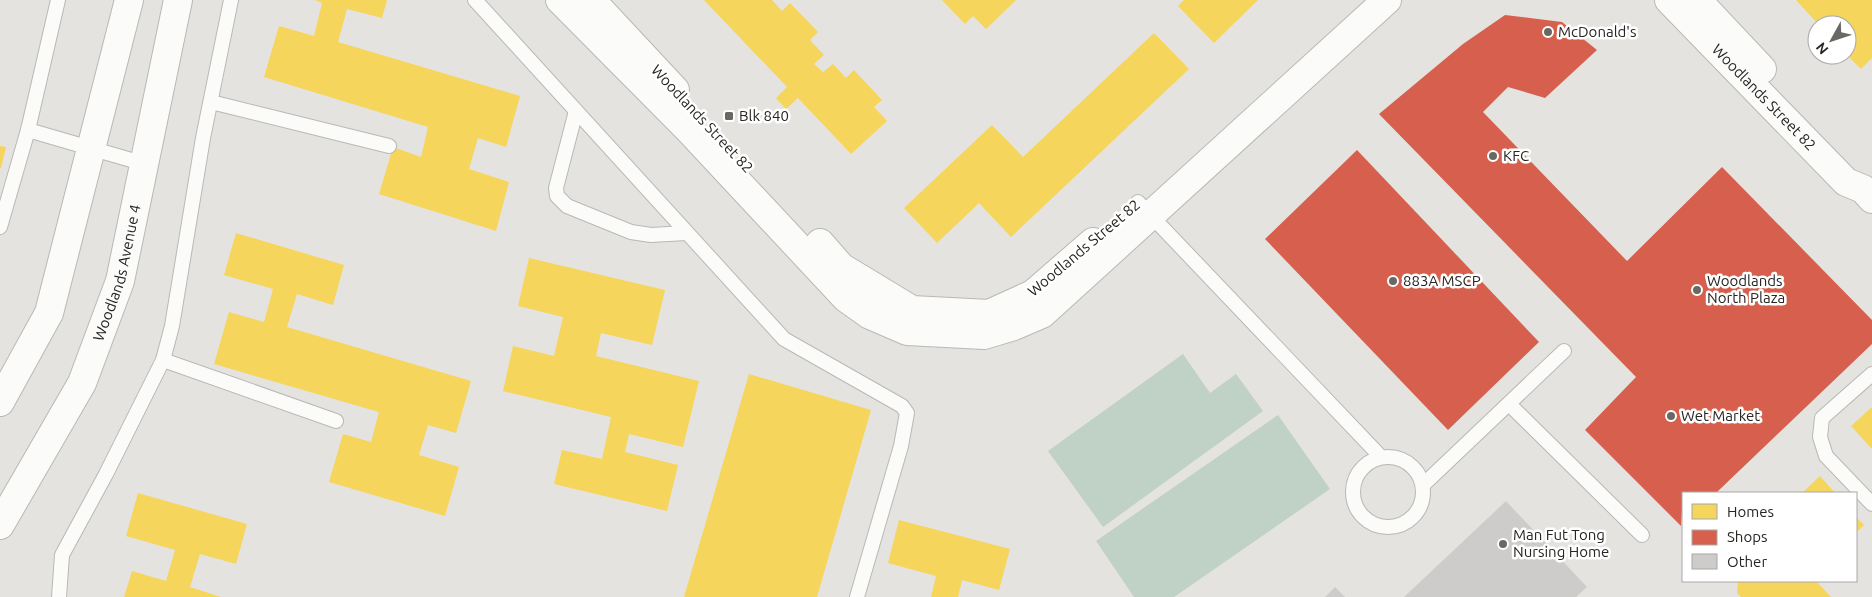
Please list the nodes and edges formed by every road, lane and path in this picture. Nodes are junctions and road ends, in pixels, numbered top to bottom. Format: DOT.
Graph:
graph roads {
  1 [pos="58,0"];
  2 [pos="129,0"];
  3 [pos="178,0"];
  4 [pos="232,0"];
  5 [pos="475,0"];
  6 [pos="560,0"];
  7 [pos="591,0"];
  8 [pos="1362,0"];
  9 [pos="1387,0"];
  10 [pos="1669,0"];
  11 [pos="1697,0"];
  12 [pos="211,102"];
  13 [pos="1258,105"];
  14 [pos="576,111"];
  15 [pos="28,130"];
  16 [pos="388,146"];
  17 [pos="90,148"];
  18 [pos="145,164"];
  19 [pos="1868,194"];
  20 [pos="1144,208"];
  21 [pos="0,227"];
  22 [pos="686,233"];
  23 [pos="1564,351"];
  24 [pos="163,360"];
  25 [pos="1872,374"];
  26 [pos="0,402"];
  27 [pos="1510,404"];
  28 [pos="336,421"];
  29 [pos="1381,457"];
  30 [pos="1423,485"];
  31 [pos="1872,504"];
  32 [pos="0,526"];
  33 [pos="1642,535"];
  34 [pos="59,597"];
  35 [pos="857,597"];
  1 -- 15 [label="lane"];
  2 -- 17 [label="street"];
  3 -- 18 [label="street, Woodlands Avenue 4"];
  4 -- 12 [label="lane"];
  5 -- 14 [label="lane"];
  6 -- 20 [label="street, Woodlands Street 82"];
  7 -- 20 [label="street, Woodlands Street 82"];
  8 -- 13 [label="street, Woodlands Street 82"];
  9 -- 13 [label="street, Woodlands Street 82"];
  10 -- 19 [label="street, Woodlands Street 82"];
  11 -- 19 [label="street, Woodlands Street 82"];
  12 -- 16 [label="lane"];
  12 -- 24 [label="lane"];
  13 -- 20 [label="street, Woodlands Street 82"];
  14 -- 22 [label="lane"];
  14 -- 22 [label="lane"];
  15 -- 17 [label="lane"];
  15 -- 21 [label="lane"];
  17 -- 18 [label="lane"];
  17 -- 26 [label="street"];
  18 -- 32 [label="street, Woodlands Avenue 4"];
  20 -- 29 [label="lane, Woodlands Street 82"];
  22 -- 35 [label="lane"];
  23 -- 27 [label="lane"];
  24 -- 28 [label="lane"];
  24 -- 34 [label="lane"];
  25 -- 31 [label="lane"];
  27 -- 30 [label="lane"];
  27 -- 33 [label="lane"];
  29 -- 30 [label="lane"];
  29 -- 30 [label="lane"];
}
